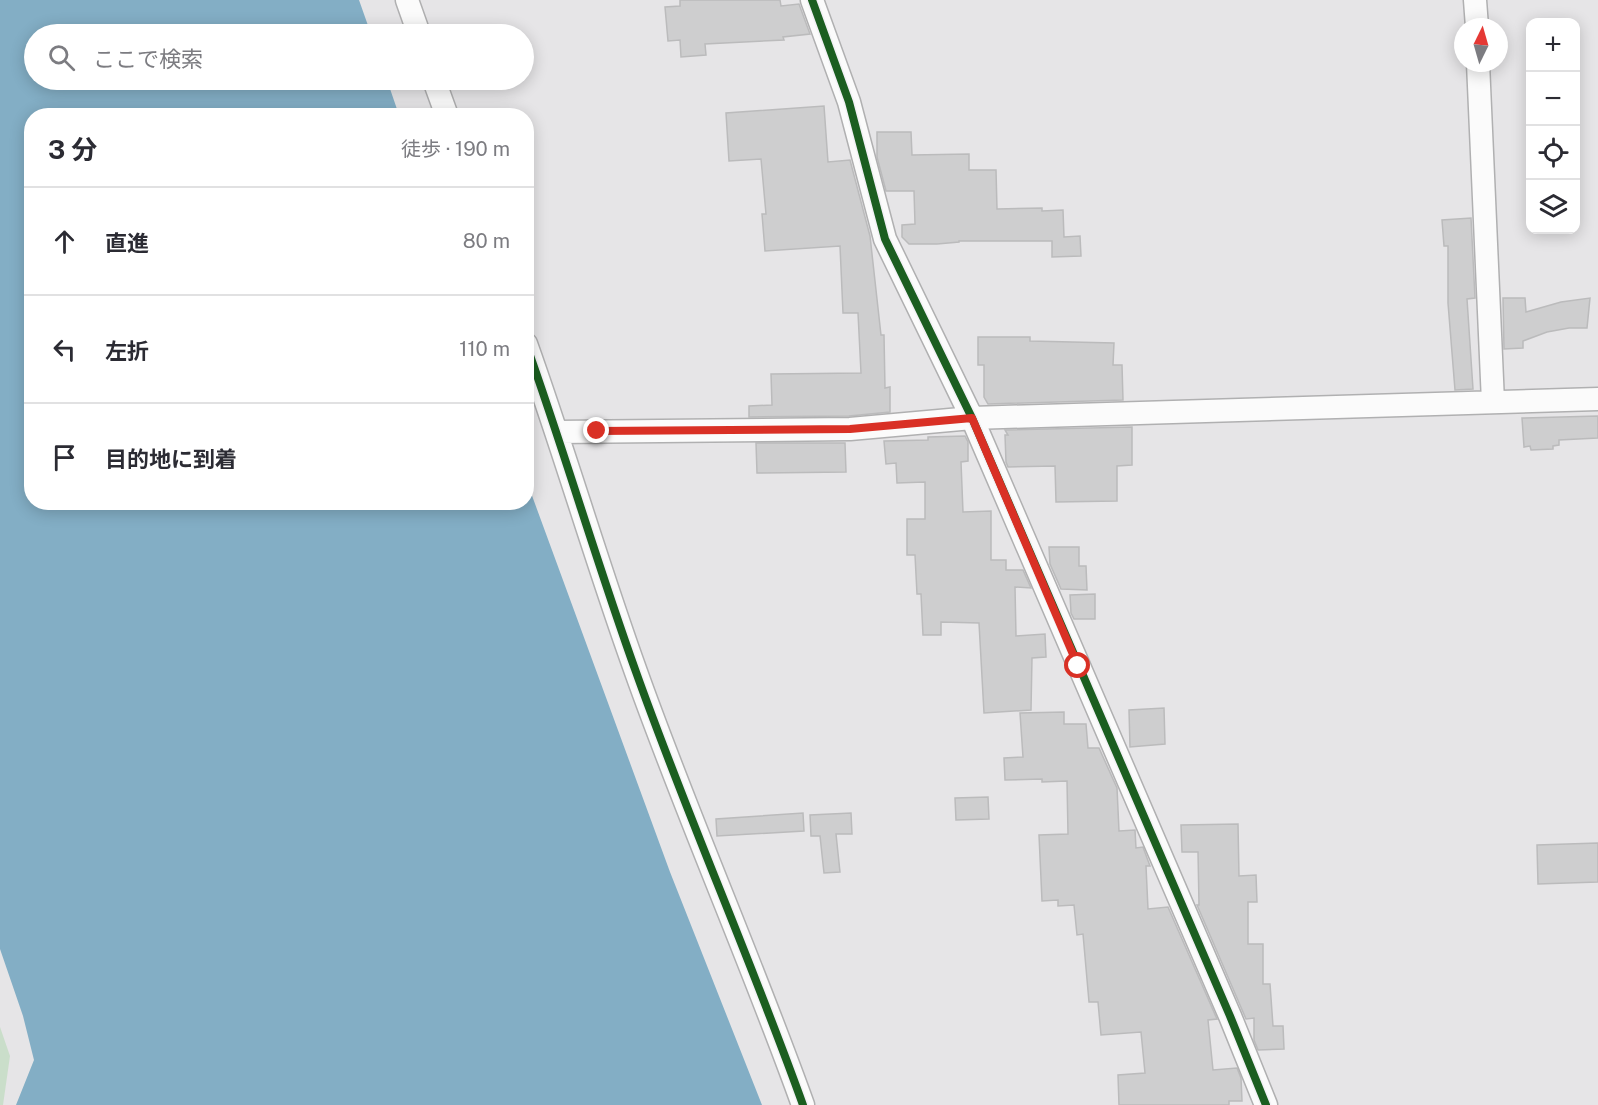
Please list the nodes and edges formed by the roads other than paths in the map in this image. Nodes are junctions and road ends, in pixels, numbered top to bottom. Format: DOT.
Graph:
graph roads {
  1 [pos="407,0"];
  2 [pos="812,0"];
  3 [pos="1475,0"];
  4 [pos="1476,18"];
  5 [pos="415,24"];
  6 [pos="1478,72"];
  7 [pos="438,90"];
  8 [pos="444,108"];
  9 [pos="534,367"];
  10 [pos="1598,399"];
  11 [pos="1493,402"];
  12 [pos="972,418"];
  13 [pos="557,432"];
  14 [pos="803,1105"];
  15 [pos="1266,1105"];
  1 -- 5 [label="street"];
  2 -- 12 [label="street"];
  3 -- 4 [label="street"];
  6 -- 11 [label="street"];
  7 -- 8 [label="street"];
  9 -- 13 [label="street"];
  10 -- 11 [label="street"];
  11 -- 12 [label="street"];
  12 -- 13 [label="street"];
  12 -- 15 [label="street"];
  13 -- 14 [label="street"];
}
